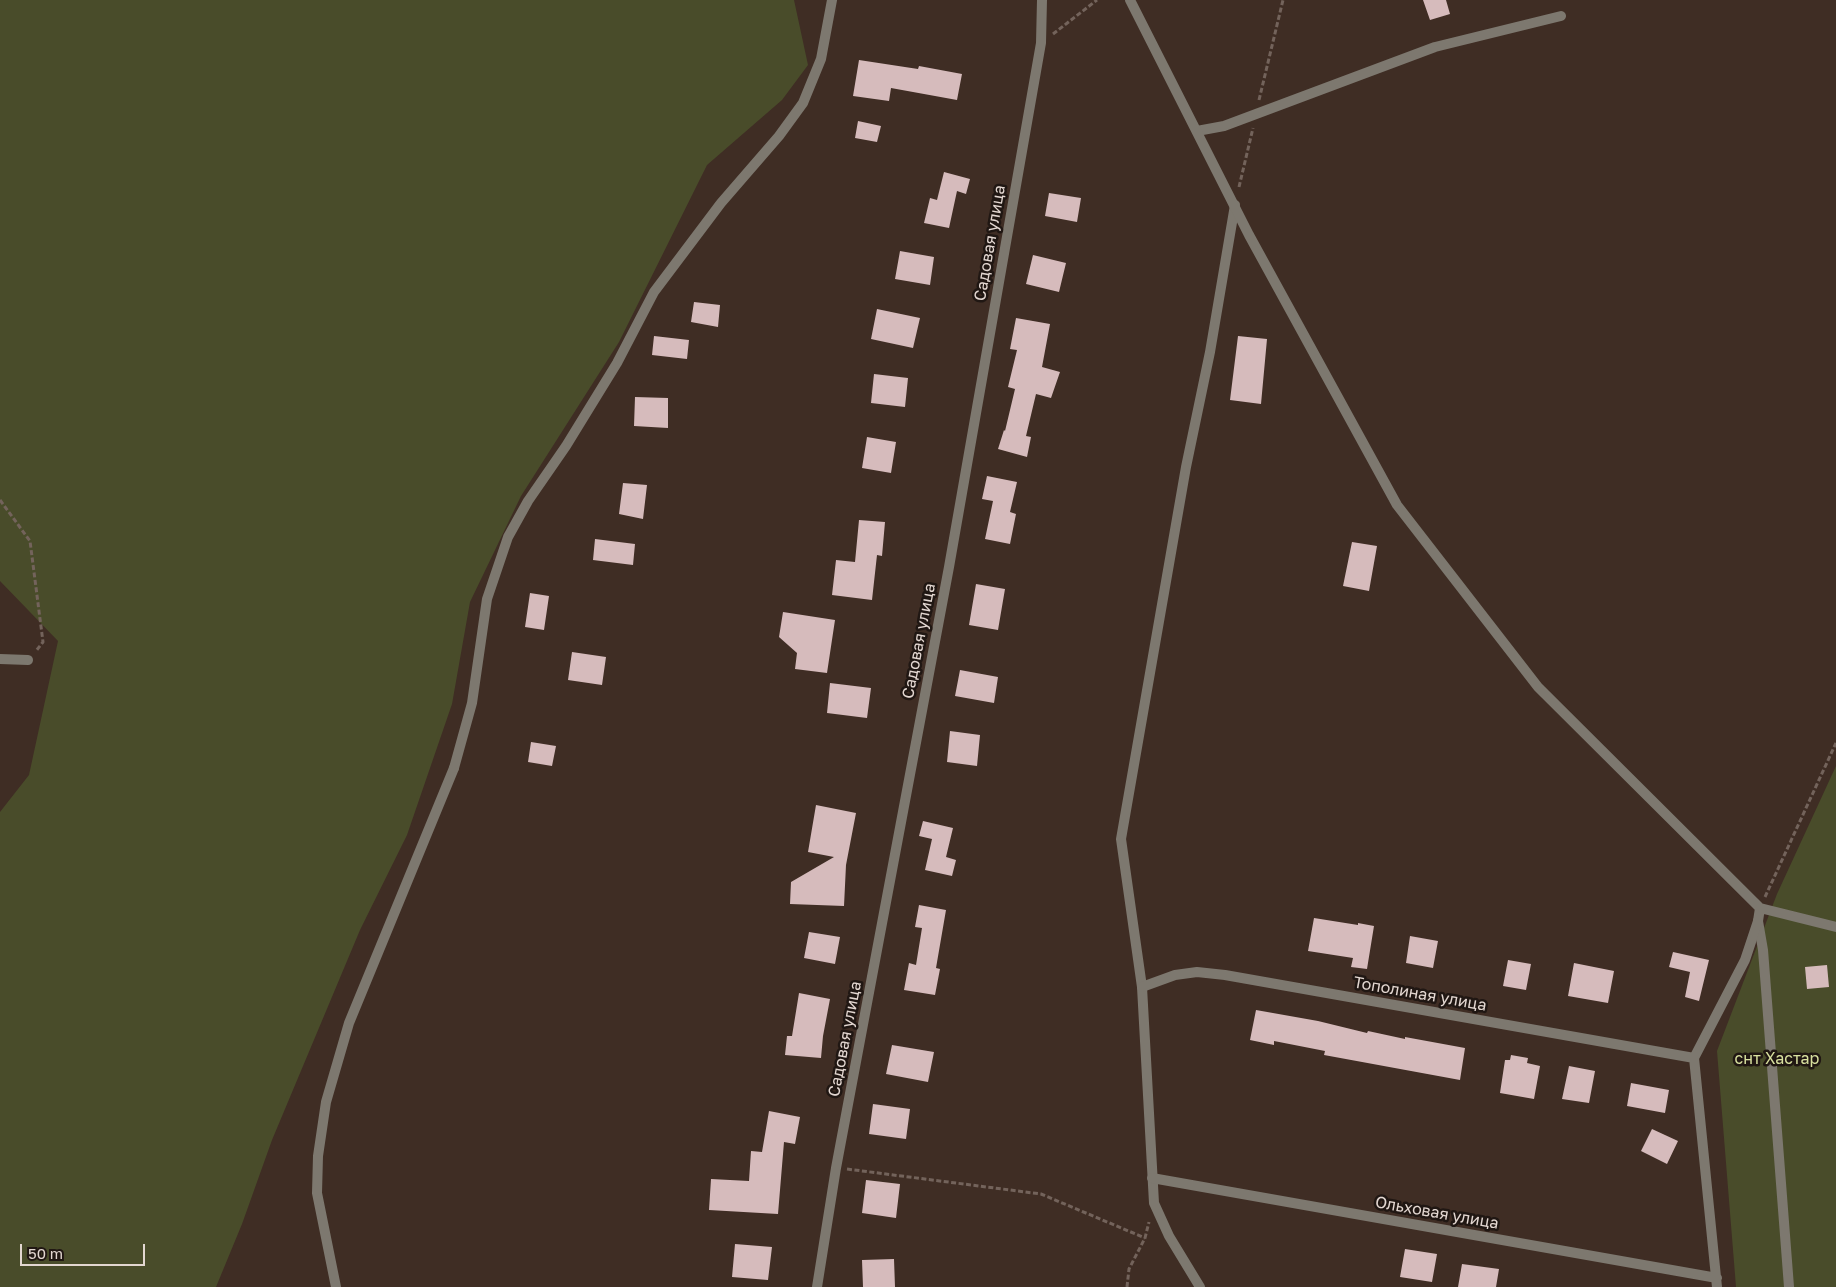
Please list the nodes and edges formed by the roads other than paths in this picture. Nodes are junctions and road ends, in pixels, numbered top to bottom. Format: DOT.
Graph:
graph roads {
  1 [pos="832,0"];
  2 [pos="1042,0"];
  3 [pos="1130,0"];
  4 [pos="1561,16"];
  5 [pos="1197,131"];
  6 [pos="1235,205"];
  7 [pos="0,659"];
  8 [pos="28,660"];
  9 [pos="1760,908"];
  10 [pos="1758,921"];
  11 [pos="1836,928"];
  12 [pos="1142,987"];
  13 [pos="1694,1058"];
  14 [pos="1152,1178"];
  15 [pos="1717,1283"];
  16 [pos="336,1287"];
  17 [pos="816,1287"];
  18 [pos="1200,1287"];
  19 [pos="1788,1287"];
  1 -- 16 [label="street"];
  2 -- 17 [label="street, Садовая улица"];
  3 -- 5 [label="street"];
  4 -- 5 [label="street"];
  5 -- 6 [label="street"];
  6 -- 9 [label="street"];
  6 -- 12 [label="street"];
  7 -- 8 [label="street"];
  9 -- 10 [label="street"];
  9 -- 11 [label="street"];
  10 -- 13 [label="street"];
  10 -- 19 [label="street"];
  12 -- 13 [label="street, Тополиная улица"];
  12 -- 14 [label="street"];
  13 -- 15 [label="street"];
  14 -- 15 [label="street, Ольховая улица"];
  14 -- 18 [label="street"];
}
